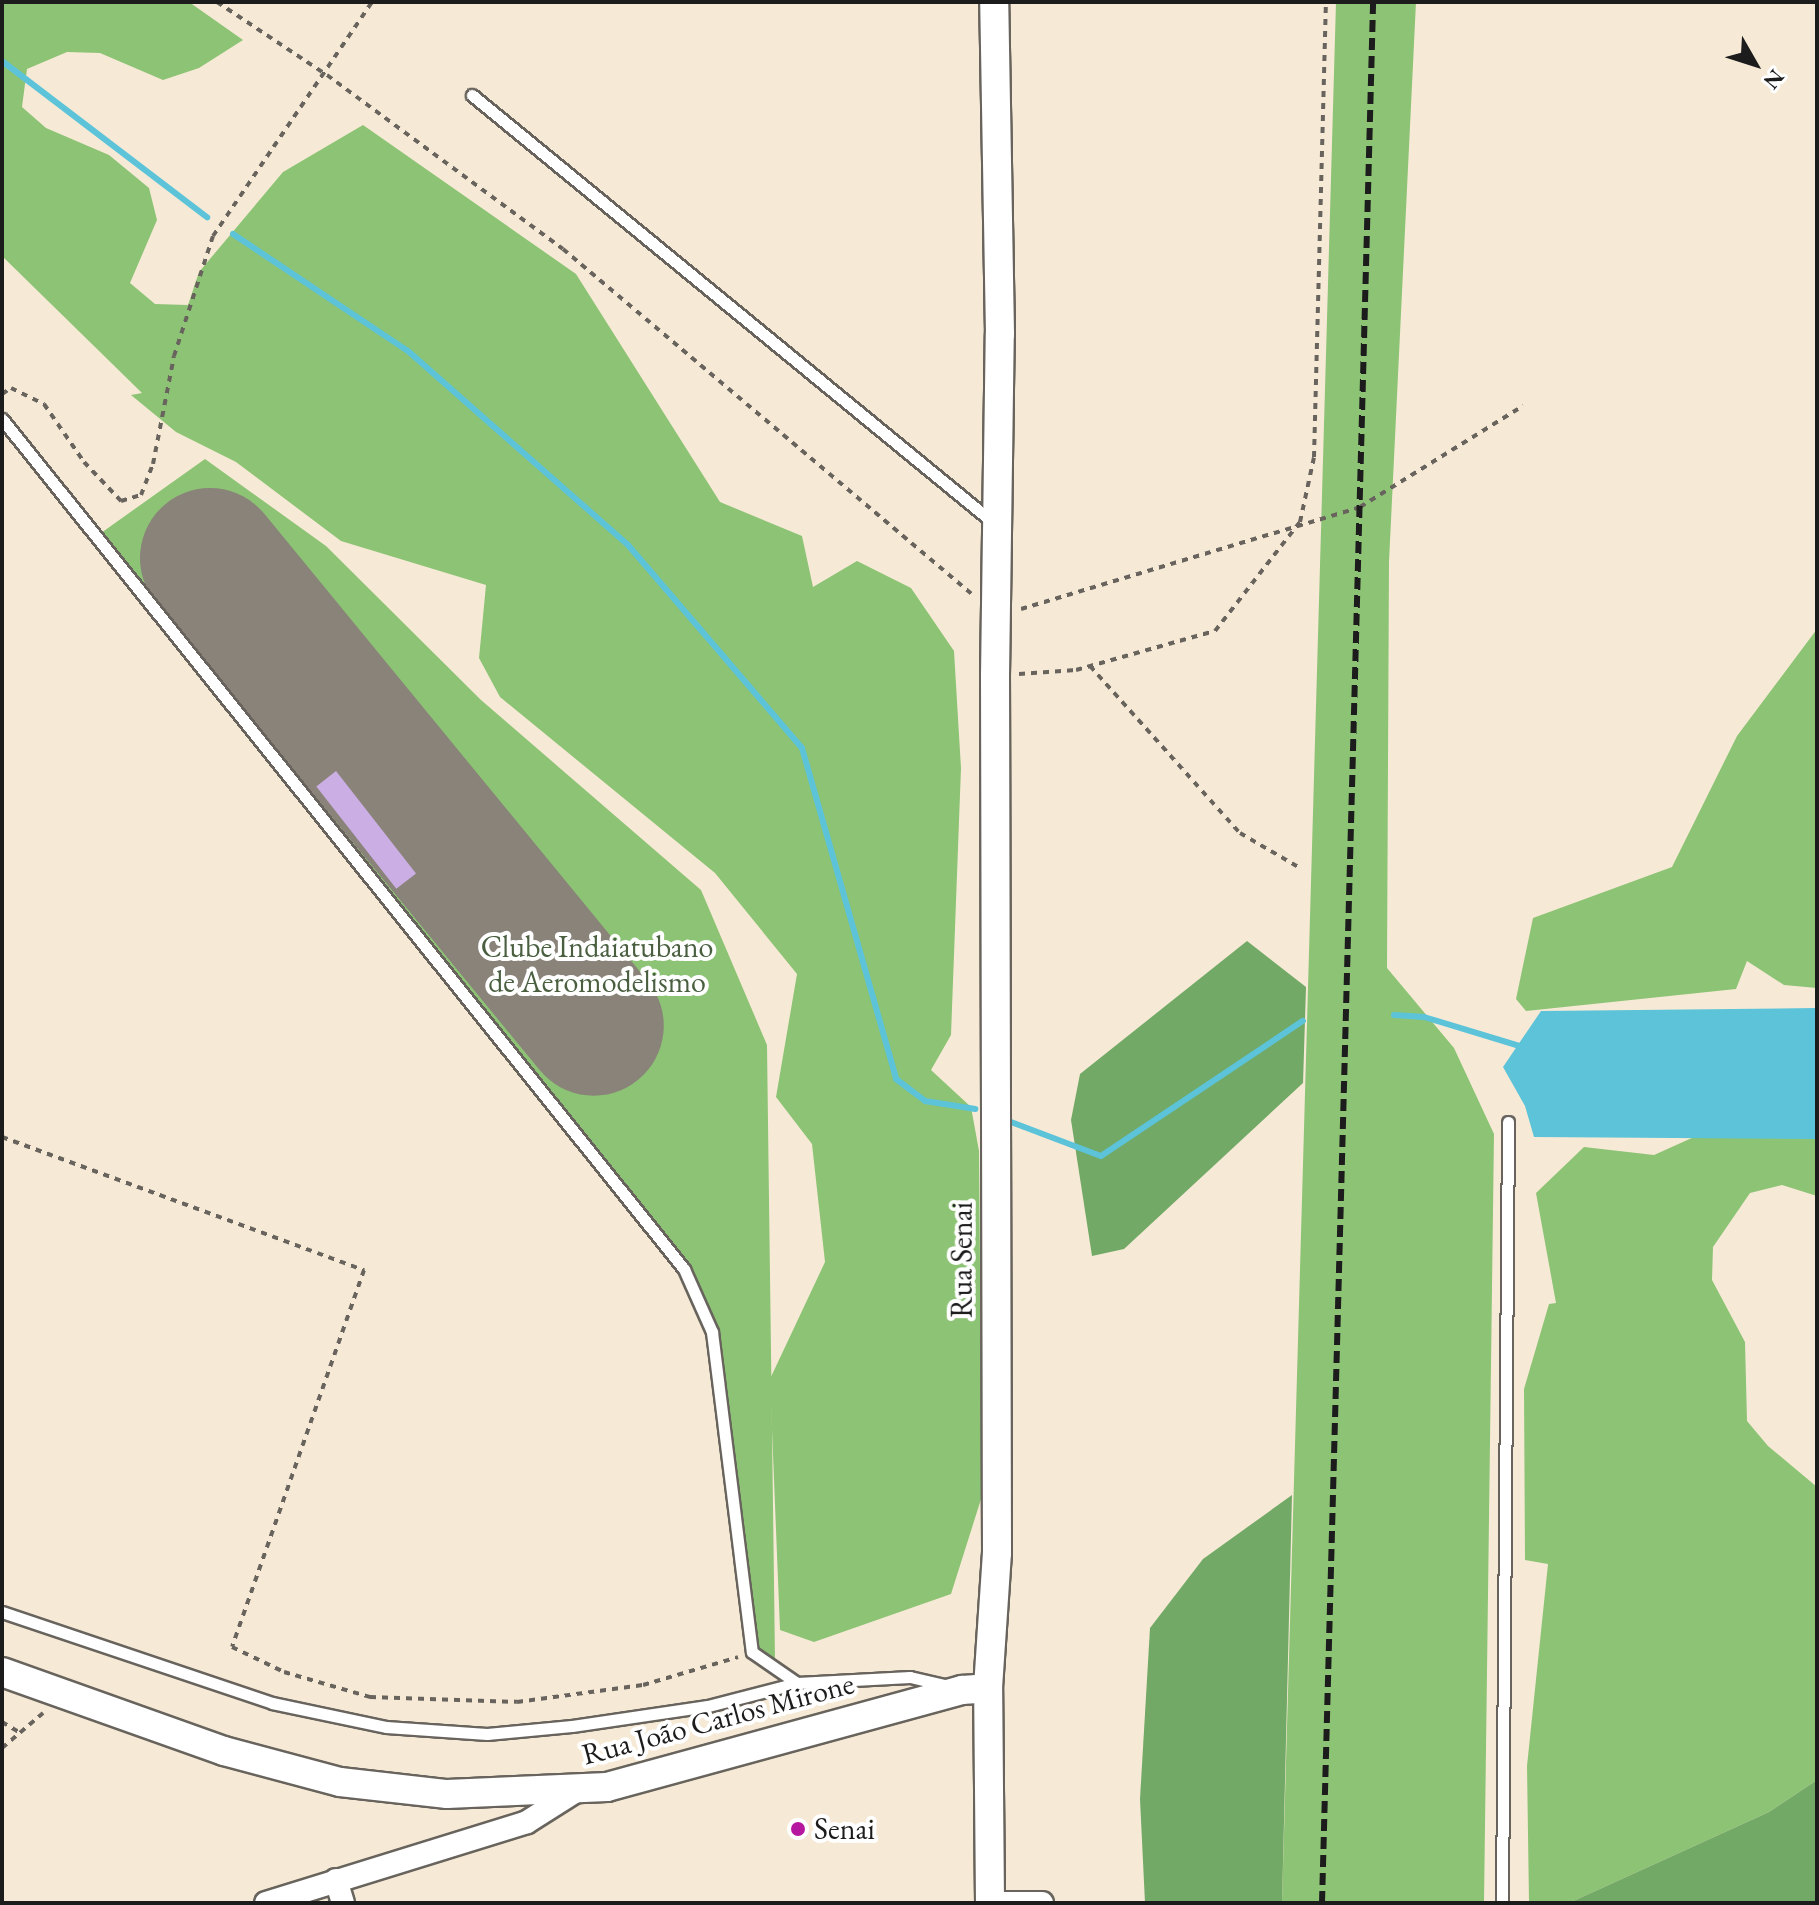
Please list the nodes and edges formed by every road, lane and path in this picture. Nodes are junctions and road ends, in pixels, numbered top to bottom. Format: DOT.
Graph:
graph roads {
  1 [pos="217,2"];
  2 [pos="372,2"];
  3 [pos="994,2"];
  4 [pos="1326,2"];
  5 [pos="327,75"];
  6 [pos="472,95"];
  7 [pos="2,394"];
  8 [pos="1523,406"];
  9 [pos="2,419"];
  10 [pos="1300,522"];
  11 [pos="998,527"];
  12 [pos="998,616"];
  13 [pos="1090,666"];
  14 [pos="995,676"];
  15 [pos="1300,868"];
  16 [pos="1508,1122"];
  17 [pos="2,1137"];
  18 [pos="2,1612"];
  19 [pos="752,1652"];
  20 [pos="2,1672"];
  21 [pos="797,1683"];
  22 [pos="975,1689"];
  23 [pos="2,1722"];
  24 [pos="2,1748"];
  25 [pos="576,1791"];
  26 [pos="336,1880"];
  27 [pos="266,1903"];
  28 [pos="343,1903"];
  29 [pos="991,1903"];
  30 [pos="1042,1903"];
  31 [pos="1502,1903"];
  1 -- 5 [label="path"];
  2 -- 5 [label="path"];
  3 -- 11 [label="street, Rua Senai"];
  4 -- 10 [label="path"];
  5 -- 7 [label="path"];
  5 -- 12 [label="path"];
  6 -- 11 [label="lane"];
  8 -- 10 [label="path"];
  9 -- 19 [label="lane"];
  10 -- 12 [label="path"];
  10 -- 13 [label="path"];
  11 -- 12 [label="street, Rua Senai"];
  12 -- 14 [label="street, Rua Senai"];
  13 -- 14 [label="path"];
  13 -- 15 [label="path"];
  14 -- 22 [label="street, Rua Senai"];
  16 -- 31 [label="lane"];
  17 -- 19 [label="path"];
  18 -- 21 [label="lane"];
  19 -- 21 [label="lane"];
  20 -- 25 [label="street, Rua João Carlos Mirone"];
  21 -- 22 [label="lane"];
  22 -- 25 [label="street, Rua João Carlos Mirone"];
  22 -- 29 [label="street, Rua Senai"];
  23 -- 24 [label="path"];
  25 -- 26 [label="street"];
  26 -- 27 [label="street"];
  26 -- 28 [label="street"];
  29 -- 30 [label="street"];
}
